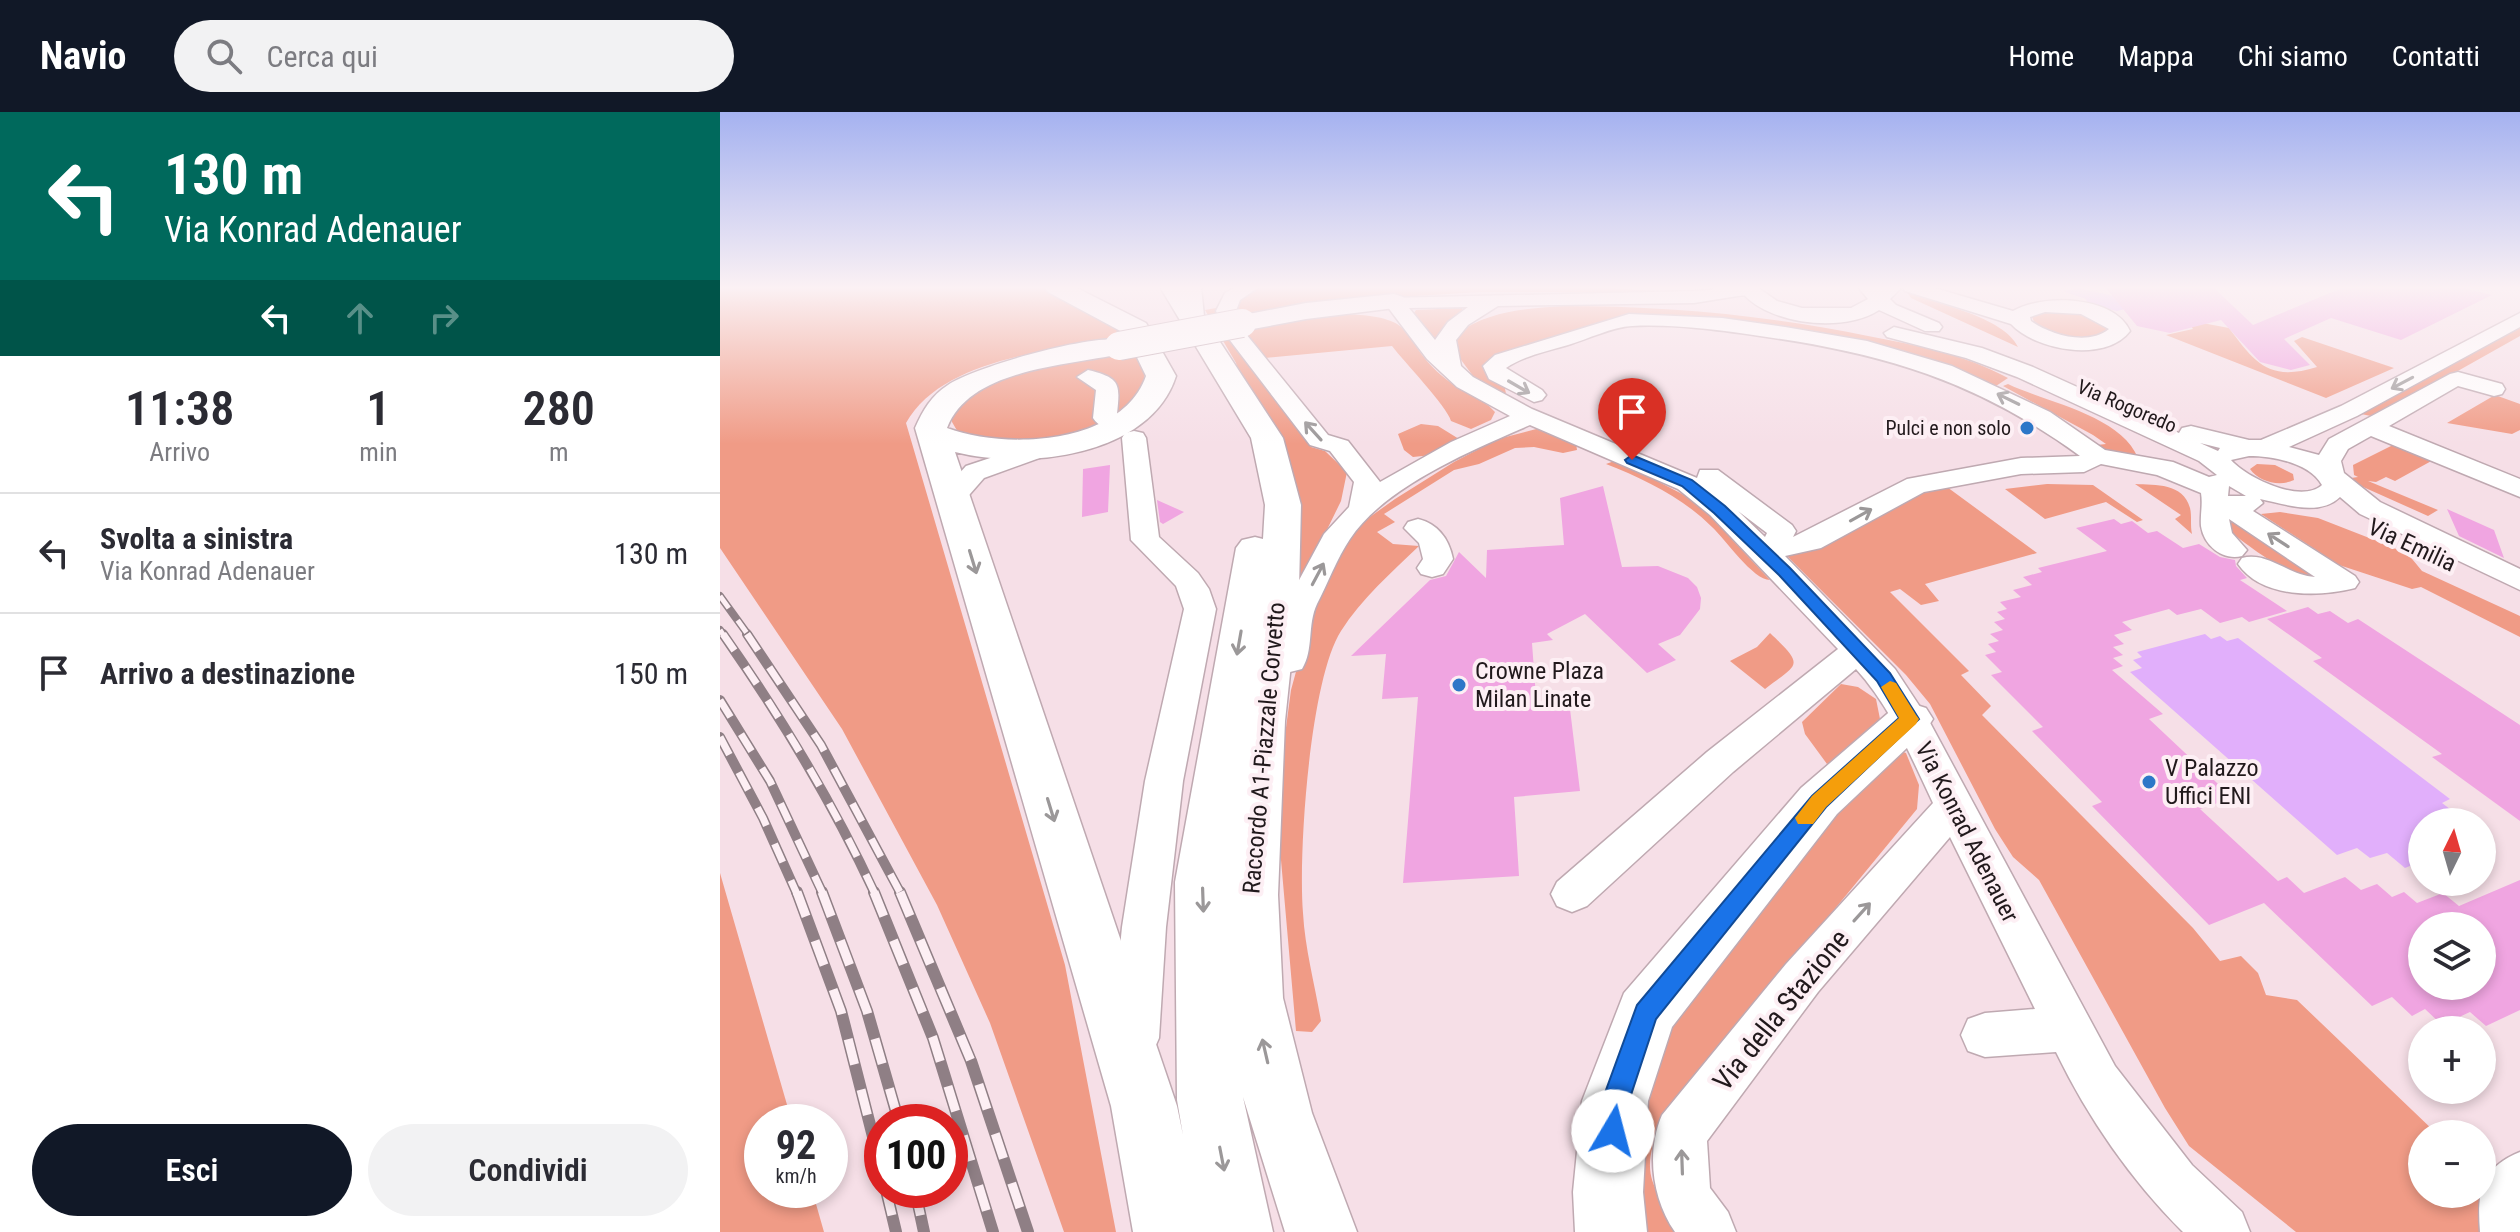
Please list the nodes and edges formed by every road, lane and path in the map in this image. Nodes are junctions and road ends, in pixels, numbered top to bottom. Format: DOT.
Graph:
graph roads {
  1 [pos="1142,339"];
  2 [pos="1155,339"];
  3 [pos="1188,339"];
  4 [pos="1192,339"];
  5 [pos="1239,339"];
  6 [pos="1424,339"];
  7 [pos="1445,339"];
  8 [pos="1565,339"];
  9 [pos="1819,339"];
  10 [pos="1900,339"];
  11 [pos="1914,339"];
  12 [pos="1964,339"];
  13 [pos="2482,339"];
  14 [pos="2520,344"];
  15 [pos="1974,353"];
  16 [pos="1450,367"];
  17 [pos="2025,372"];
  18 [pos="1088,377"];
  19 [pos="2458,379"];
  20 [pos="2494,389"];
  21 [pos="1530,416"];
  22 [pos="2371,427"];
  23 [pos="1127,431"];
  24 [pos="933,434"];
  25 [pos="1047,447"];
  26 [pos="2257,448"];
  27 [pos="2097,456"];
  28 [pos="2053,465"];
  29 [pos="2164,468"];
  30 [pos="2333,477"];
  31 [pos="2220,482"];
  32 [pos="2520,489"];
  33 [pos="953,496"];
  34 [pos="2293,499"];
  35 [pos="1362,511"];
  36 [pos="1775,523"];
  37 [pos="1418,528"];
  38 [pos="1826,534"];
  39 [pos="1763,552"];
  40 [pos="1432,568"];
  41 [pos="2520,581"];
  42 [pos="2520,596"];
  43 [pos="1858,650"];
  44 [pos="1910,719"];
  45 [pos="1262,721"];
  46 [pos="1953,807"];
  47 [pos="1572,894"];
  48 [pos="2069,1029"];
  49 [pos="1985,1035"];
  50 [pos="1132,1069"];
  51 [pos="1279,1113"];
  52 [pos="2520,1179"];
  53 [pos="1169,1232"];
  54 [pos="1237,1232"];
  55 [pos="1321,1232"];
  56 [pos="1336,1232"];
  57 [pos="1611,1232"];
  58 [pos="1708,1232"];
  59 [pos="2222,1232"];
  60 [pos="2508,1232"];
  1 -- 23 [label="highway"];
  2 -- 24 [label="highway, bridge"];
  3 -- 54 [label="highway, Raccordo A1-Piazzale Corvetto, one-way"];
  4 -- 45 [label="highway, Raccordo A1-Piazzale Corvetto"];
  35 -- 5 [label="street, one-way"];
  6 -- 16 [label="street, Via Konrad Adenauer"];
  7 -- 16 [label="street"];
  8 -- 36 [label="street, one-way"];
  27 -- 9 [label="street, one-way"];
  10 -- 15 [label="street"];
  11 -- 15 [label="street"];
  12 -- 26 [label="street, Via Rogoredo"];
  13 -- 26 [label="street, one-way"];
  14 -- 19 [label="street"];
  15 -- 17 [label="street"];
  16 -- 21 [label="street, Via Konrad Adenauer"];
  17 -- 29 [label="street"];
  17 -- 31 [label="street"];
  18 -- 23 [label="street"];
  19 -- 20 [label="street"];
  19 -- 22 [label="street"];
  21 -- 35 [label="street"];
  21 -- 39 [label="street, Via Konrad Adenauer"];
  22 -- 30 [label="street"];
  22 -- 32 [label="street"];
  23 -- 25 [label="highway"];
  23 -- 50 [label="street"];
  24 -- 25 [label="highway"];
  24 -- 33 [label="highway"];
  25 -- 33 [label="street"];
  26 -- 30 [label="street, Via Rogoredo"];
  26 -- 31 [label="street"];
  27 -- 28 [label="street"];
  27 -- 29 [label="street"];
  28 -- 31 [label="street"];
  38 -- 28 [label="street, one-way"];
  29 -- 31 [label="street"];
  30 -- 34 [label="street"];
  30 -- 41 [label="street, Via Emilia"];
  31 -- 31 [label="street, one-way"];
  31 -- 34 [label="street"];
  33 -- 50 [label="highway, one-way"];
  34 -- 42 [label="street, Via Emilia"];
  45 -- 35 [label="street, one-way"];
  36 -- 38 [label="street"];
  36 -- 39 [label="street"];
  37 -- 40 [label="street"];
  38 -- 39 [label="street"];
  39 -- 43 [label="street, Via Konrad Adenauer"];
  43 -- 44 [label="street, Via Konrad Adenauer"];
  43 -- 47 [label="street"];
  44 -- 46 [label="street, Via Konrad Adenauer"];
  44 -- 57 [label="highway"];
  51 -- 45 [label="highway, Raccordo A1-Piazzale Corvetto, one-way"];
  46 -- 48 [label="street, Via Konrad Adenauer"];
  58 -- 46 [label="street, Via della Stazione, one-way"];
  48 -- 49 [label="street"];
  48 -- 59 [label="street, Via Konrad Adenauer"];
  50 -- 53 [label="highway"];
  51 -- 55 [label="highway, Raccordo A1-Piazzale Corvetto"];
  51 -- 56 [label="highway"];
  52 -- 60 [label="street"];
}
